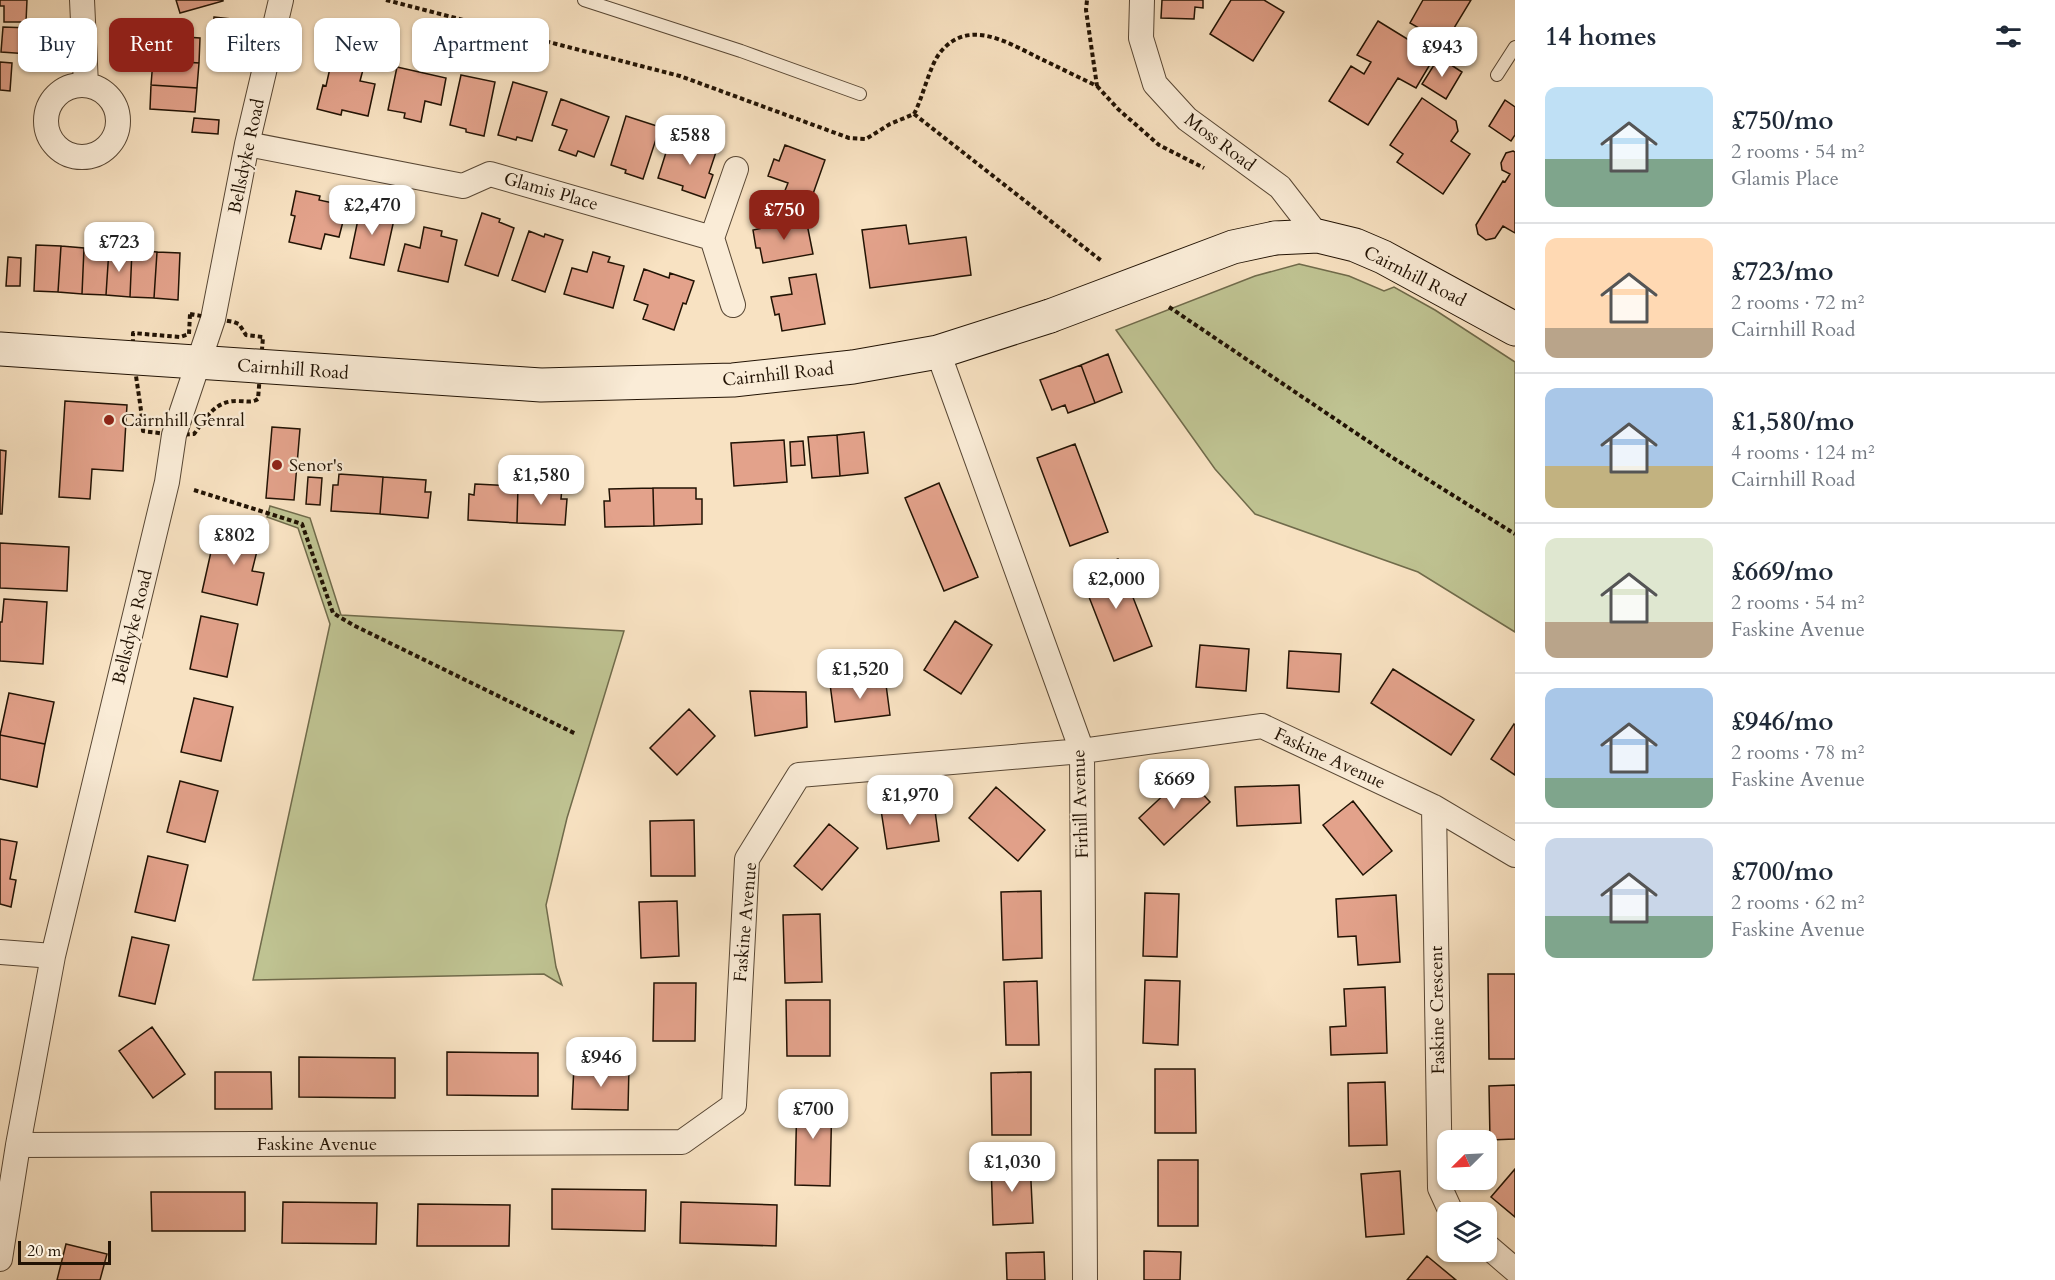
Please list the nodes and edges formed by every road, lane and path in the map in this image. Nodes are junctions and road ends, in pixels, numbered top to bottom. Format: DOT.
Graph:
graph roads {
  1 [pos="82,0"];
  2 [pos="281,0"];
  3 [pos="386,0"];
  4 [pos="584,0"];
  5 [pos="1087,0"];
  6 [pos="1142,0"];
  7 [pos="1515,47"];
  8 [pos="1497,75"];
  9 [pos="86,85"];
  10 [pos="860,94"];
  11 [pos="914,114"];
  12 [pos="247,144"];
  13 [pos="736,169"];
  14 [pos="1318,236"];
  15 [pos="712,238"];
  16 [pos="1108,266"];
  17 [pos="1166,304"];
  18 [pos="733,305"];
  19 [pos="1515,329"];
  20 [pos="0,349"];
  21 [pos="938,352"];
  22 [pos="199,363"];
  23 [pos="168,482"];
  24 [pos="1515,534"];
  25 [pos="576,734"];
  26 [pos="1082,751"];
  27 [pos="1434,807"];
  28 [pos="1515,855"];
  29 [pos="0,952"];
  30 [pos="53,956"];
  31 [pos="18,1145"];
  32 [pos="1446,1202"];
  33 [pos="1497,1254"];
  34 [pos="0,1259"];
  35 [pos="1515,1270"];
  36 [pos="1085,1280"];
  1 -- 9 [label="street"];
  2 -- 12 [label="street, Bellsdyke Road"];
  3 -- 11 [label="path"];
  4 -- 10 [label="lane"];
  5 -- 11 [label="path"];
  6 -- 14 [label="street, Moss Road"];
  7 -- 8 [label="lane"];
  11 -- 16 [label="path"];
  12 -- 15 [label="street, Glamis Place"];
  12 -- 22 [label="street, Bellsdyke Road"];
  13 -- 15 [label="street"];
  14 -- 19 [label="main road, Cairnhill Road"];
  14 -- 21 [label="main road, Cairnhill Road, bridge"];
  15 -- 18 [label="street"];
  17 -- 24 [label="path"];
  20 -- 22 [label="main road, Cairnhill Road"];
  21 -- 22 [label="main road, Cairnhill Road"];
  21 -- 26 [label="street, Firhill Avenue"];
  22 -- 23 [label="street, Bellsdyke Road"];
  23 -- 25 [label="path"];
  23 -- 30 [label="street, Bellsdyke Road"];
  26 -- 27 [label="street, Faskine Avenue"];
  26 -- 31 [label="street, Faskine Avenue"];
  26 -- 36 [label="street, Firhill Avenue"];
  27 -- 28 [label="street, Faskine Avenue"];
  27 -- 32 [label="street, Faskine Crescent"];
  29 -- 30 [label="street"];
  30 -- 31 [label="street, Bellsdyke Road"];
  31 -- 34 [label="street, Bellsdyke Road"];
  33 -- 35 [label="street"];
}
